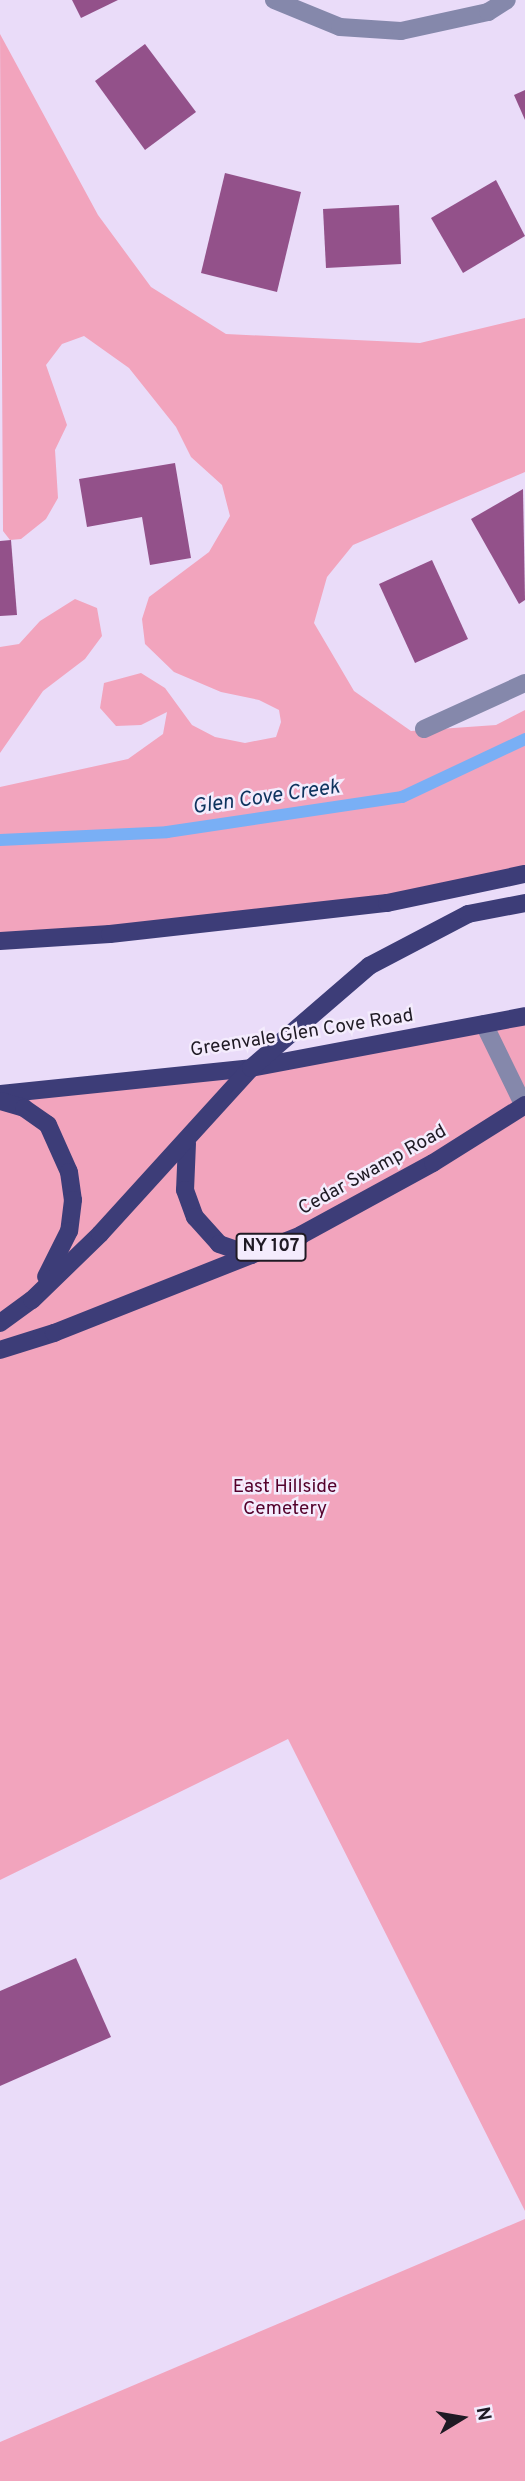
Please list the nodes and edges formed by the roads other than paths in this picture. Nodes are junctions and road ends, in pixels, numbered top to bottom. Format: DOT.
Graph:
graph roads {
  1 [pos="274,0"];
  2 [pos="507,0"];
  3 [pos="525,683"];
  4 [pos="424,729"];
  5 [pos="525,874"];
  6 [pos="525,903"];
  7 [pos="0,941"];
  8 [pos="525,1016"];
  9 [pos="484,1024"];
  10 [pos="251,1068"];
  11 [pos="0,1094"];
  12 [pos="0,1101"];
  13 [pos="524,1105"];
  14 [pos="187,1143"];
  15 [pos="251,1255"];
  16 [pos="32,1300"];
  17 [pos="0,1324"];
  18 [pos="0,1350"];
  1 -- 2 [label="street"];
  3 -- 4 [label="street"];
  5 -- 7 [label="main road"];
  6 -- 10 [label="main road"];
  8 -- 9 [label="main road, Greenvale Glen Cove Road"];
  9 -- 10 [label="main road, Greenvale Glen Cove Road"];
  9 -- 13 [label="street"];
  10 -- 11 [label="main road, Greenvale Glen Cove Road"];
  10 -- 14 [label="main road"];
  12 -- 16 [label="main road"];
  13 -- 15 [label="main road, Cedar Swamp Road / NY 107"];
  14 -- 15 [label="main road"];
  14 -- 16 [label="main road"];
  15 -- 18 [label="main road, Cedar Swamp Road / NY 107"];
  16 -- 17 [label="main road"];
}
